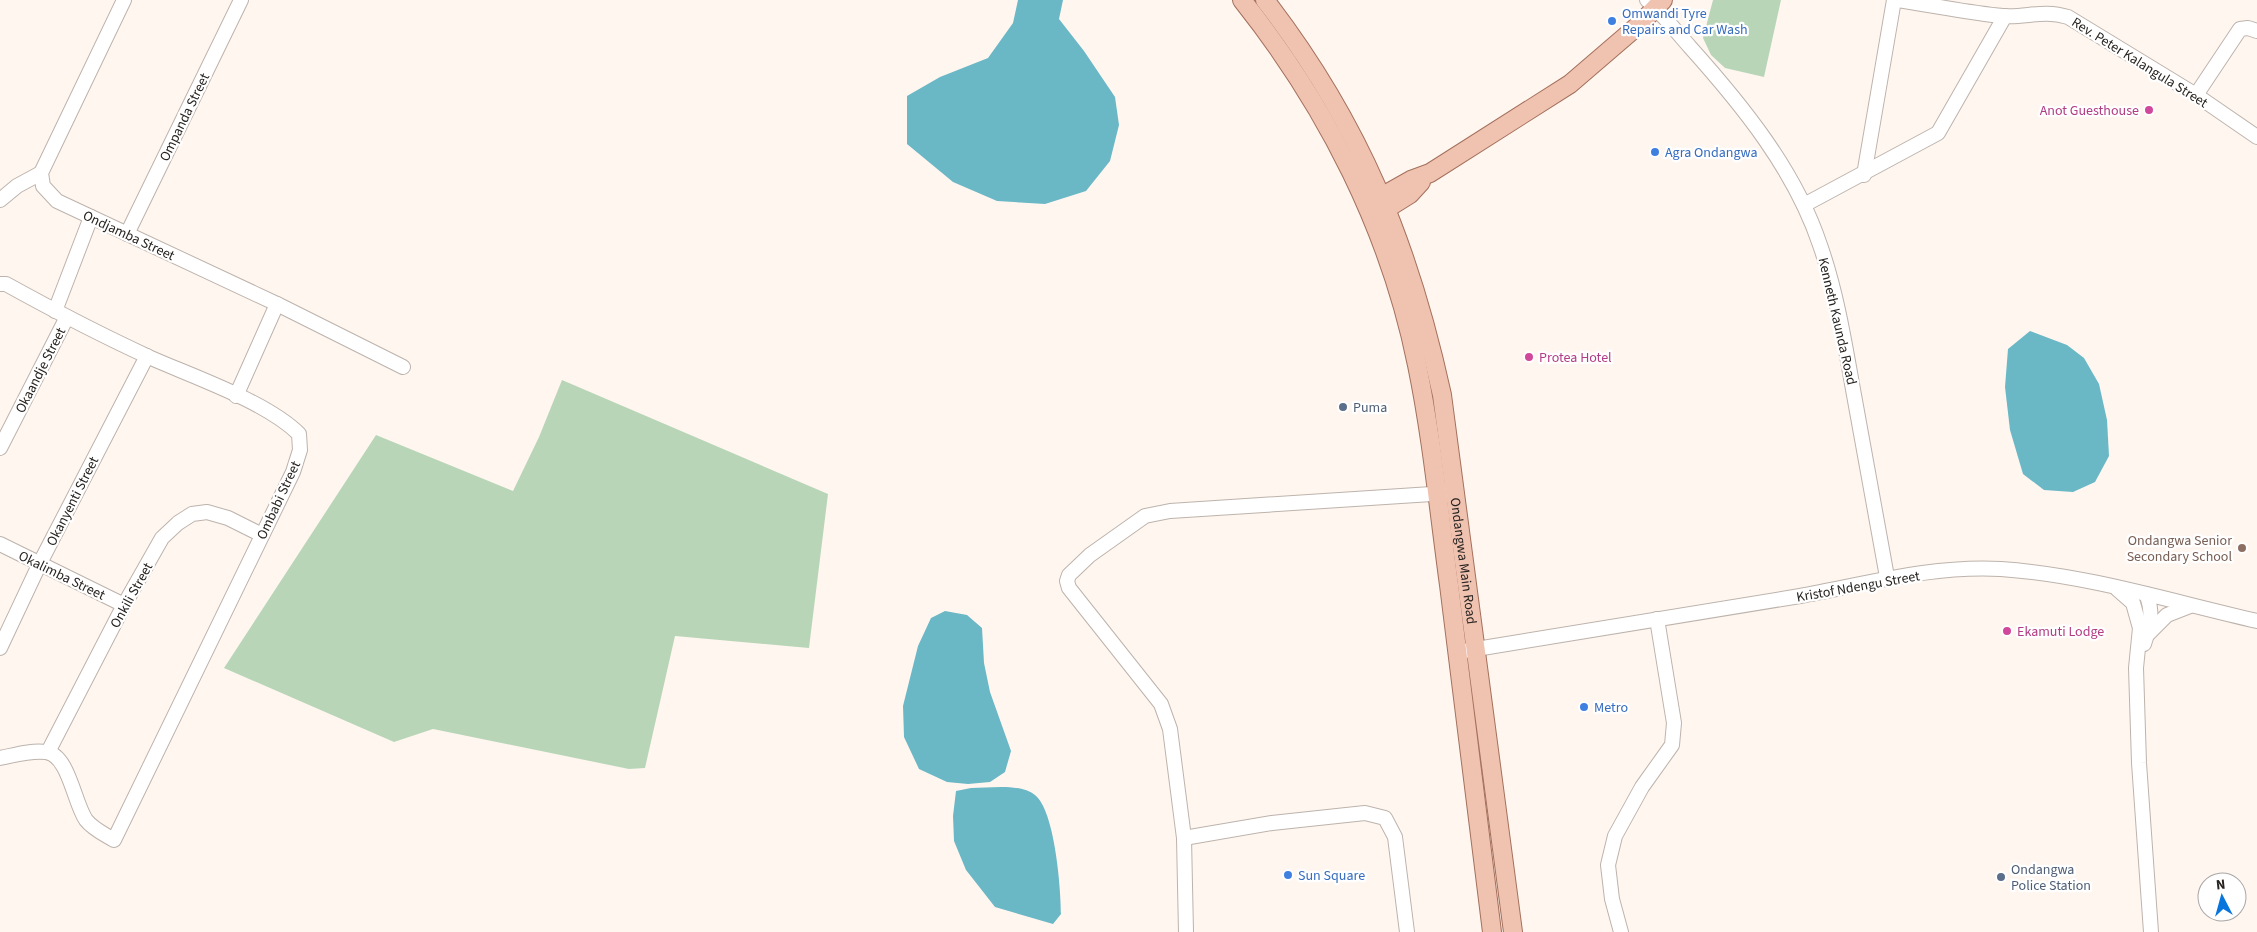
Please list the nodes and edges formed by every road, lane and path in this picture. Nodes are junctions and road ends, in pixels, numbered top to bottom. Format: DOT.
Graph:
graph roads {
  1 [pos="124,0"];
  2 [pos="241,0"];
  3 [pos="1242,0"];
  4 [pos="1265,0"];
  5 [pos="1895,0"];
  6 [pos="1655,2"];
  7 [pos="2032,6"];
  8 [pos="2005,16"];
  9 [pos="2257,31"];
  10 [pos="2196,95"];
  11 [pos="2257,137"];
  12 [pos="41,173"];
  13 [pos="1864,175"];
  14 [pos="0,200"];
  15 [pos="1385,203"];
  16 [pos="1804,206"];
  17 [pos="1369,212"];
  18 [pos="91,217"];
  19 [pos="127,234"];
  20 [pos="0,284"];
  21 [pos="277,304"];
  22 [pos="61,314"];
  23 [pos="147,356"];
  24 [pos="403,367"];
  25 [pos="236,396"];
  26 [pos="3,433"];
  27 [pos="0,448"];
  28 [pos="1455,492"];
  29 [pos="1437,494"];
  30 [pos="262,535"];
  31 [pos="0,544"];
  32 [pos="40,563"];
  33 [pos="1887,578"];
  34 [pos="2117,588"];
  35 [pos="2146,594"];
  36 [pos="124,605"];
  37 [pos="2190,606"];
  38 [pos="1657,619"];
  39 [pos="2257,621"];
  40 [pos="2147,635"];
  41 [pos="0,648"];
  42 [pos="1476,649"];
  43 [pos="1458,652"];
  44 [pos="2136,668"];
  45 [pos="48,752"];
  46 [pos="0,758"];
  47 [pos="1184,838"];
  48 [pos="1186,932"];
  49 [pos="1407,932"];
  50 [pos="1492,932"];
  51 [pos="1513,932"];
  52 [pos="1621,932"];
  53 [pos="2151,932"];
  1 -- 12 [label="street"];
  2 -- 19 [label="street, Ompanda Street"];
  3 -- 17 [label="main road, Ondangwa Main Road"];
  4 -- 15 [label="main road, Ondangwa Main Road"];
  5 -- 8 [label="street, Rev. Peter Kalangula Street"];
  5 -- 13 [label="street"];
  6 -- 15 [label="main road"];
  6 -- 16 [label="street, Kenneth Kaunda Road"];
  7 -- 8 [label="street, Rev. Peter Kalangula Street"];
  7 -- 10 [label="street, Rev. Peter Kalangula Street"];
  8 -- 13 [label="street"];
  9 -- 10 [label="street"];
  10 -- 11 [label="street, Rev. Peter Kalangula Street"];
  12 -- 14 [label="street"];
  12 -- 18 [label="street, Ondjamba Street"];
  13 -- 16 [label="street"];
  15 -- 17 [label="main road"];
  15 -- 28 [label="main road, Ondangwa Main Road"];
  16 -- 33 [label="street, Kenneth Kaunda Road"];
  17 -- 29 [label="main road, Ondangwa Main Road"];
  18 -- 19 [label="street, Ondjamba Street"];
  18 -- 22 [label="street, Okaandje Street"];
  19 -- 21 [label="street, Ondjamba Street"];
  20 -- 22 [label="street, Ombabi Street"];
  21 -- 24 [label="street, Ondjamba Street"];
  21 -- 25 [label="street"];
  22 -- 23 [label="street, Ombabi Street"];
  22 -- 26 [label="street, Okaandje Street"];
  23 -- 25 [label="street, Ombabi Street"];
  23 -- 32 [label="street, Okanyenti Street"];
  25 -- 30 [label="street, Ombabi Street"];
  26 -- 27 [label="street, Okaandje Street"];
  28 -- 29 [label="street"];
  28 -- 42 [label="main road, Ondangwa Main Road"];
  29 -- 43 [label="main road, Ondangwa Main Road"];
  29 -- 47 [label="street"];
  30 -- 36 [label="street, Onkili Street"];
  30 -- 45 [label="street, Ombabi Street"];
  31 -- 32 [label="street, Okalimba Street"];
  32 -- 36 [label="street, Okalimba Street"];
  32 -- 41 [label="street, Okanyenti Street"];
  33 -- 34 [label="street, Kristof Ndengu Street"];
  33 -- 38 [label="street, Kristof Ndengu Street"];
  34 -- 35 [label="street, Kristof Ndengu Street"];
  34 -- 44 [label="street"];
  35 -- 37 [label="street, Kristof Ndengu Street"];
  35 -- 40 [label="street"];
  36 -- 45 [label="street, Onkili Street"];
  37 -- 39 [label="street, Kristof Ndengu Street"];
  37 -- 40 [label="street"];
  38 -- 42 [label="street, Kristof Ndengu Street"];
  38 -- 52 [label="street"];
  40 -- 44 [label="street"];
  42 -- 43 [label="street, Kristof Ndengu Street"];
  42 -- 51 [label="main road, Ondangwa Main Road"];
  43 -- 50 [label="main road, Ondangwa Main Road"];
  44 -- 53 [label="street"];
  45 -- 46 [label="street"];
  47 -- 48 [label="street"];
  47 -- 49 [label="street"];
}
